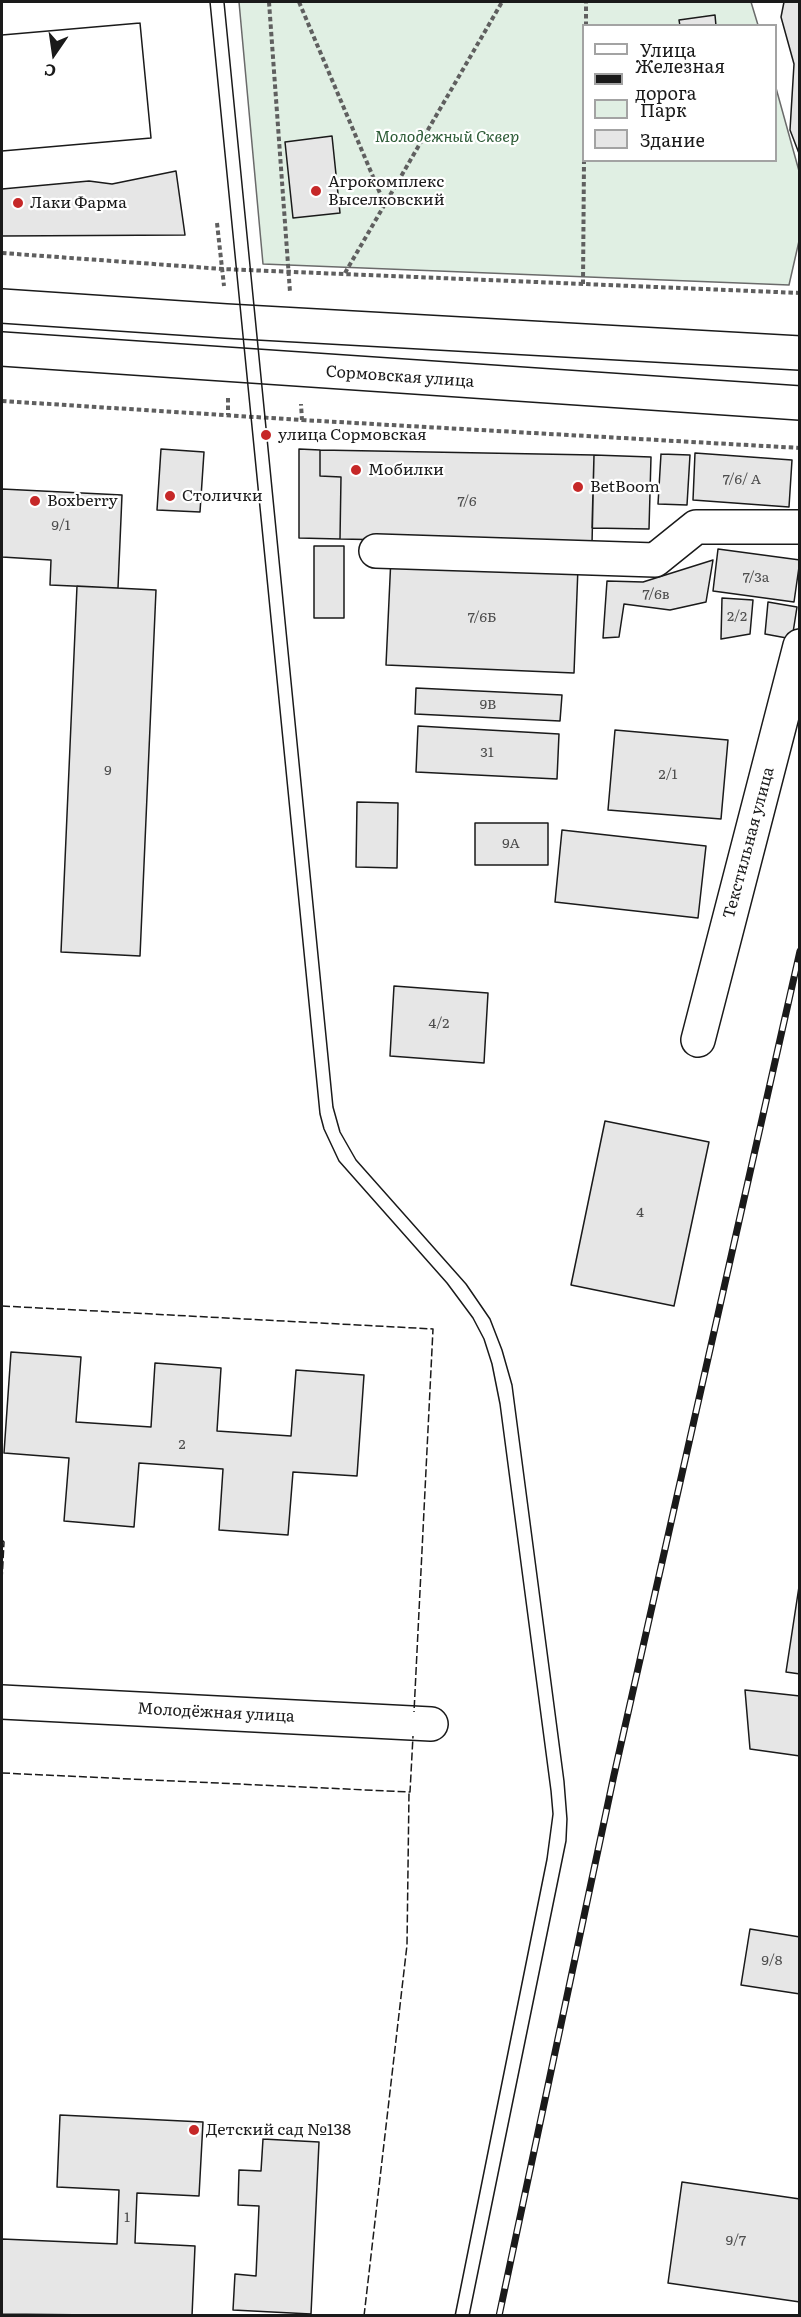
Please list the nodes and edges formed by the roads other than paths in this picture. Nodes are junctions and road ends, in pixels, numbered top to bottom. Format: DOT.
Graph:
graph roads {
  1 [pos="2,306"];
  2 [pos="2,349"];
  3 [pos="800,353"];
  4 [pos="800,403"];
  5 [pos="800,527"];
  6 [pos="376,551"];
  7 [pos="800,646"];
  8 [pos="698,1040"];
  9 [pos="2,1702"];
  10 [pos="431,1724"];
  1 -- 3 [label="main road"];
  2 -- 4 [label="main road, Сормовская улица"];
  5 -- 6 [label="main road"];
  7 -- 8 [label="main road, Текстильная улица"];
  9 -- 10 [label="main road, Молодёжная улица"];
}
